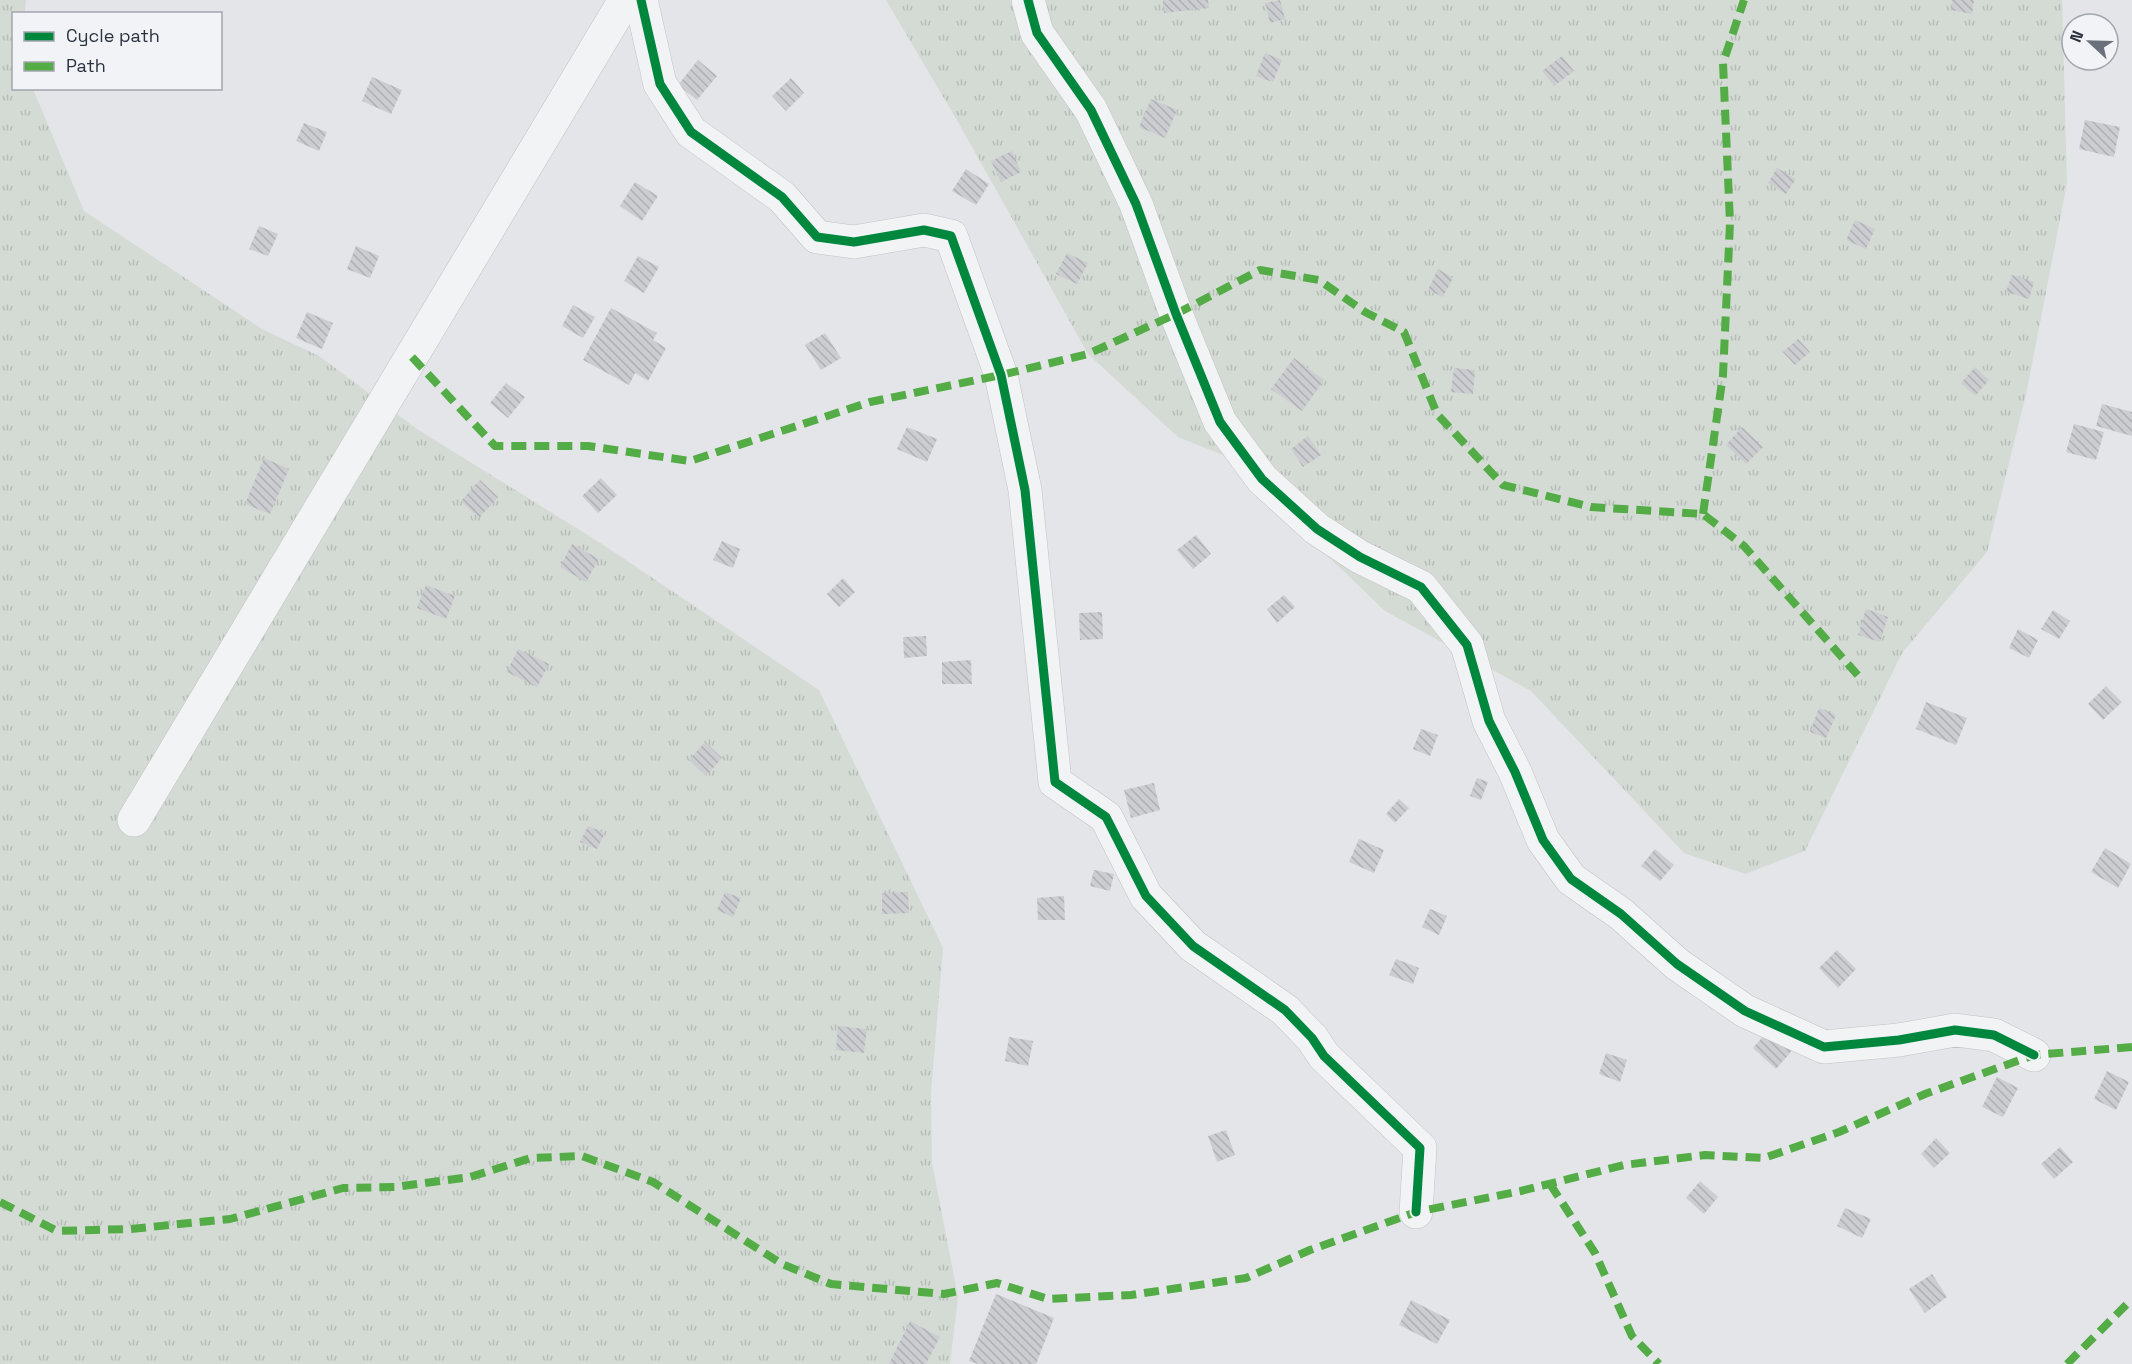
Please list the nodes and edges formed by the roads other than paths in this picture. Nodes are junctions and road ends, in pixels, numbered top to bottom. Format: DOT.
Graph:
graph roads {
  1 [pos="625,0"];
  2 [pos="641,0"];
  3 [pos="1028,0"];
  4 [pos="134,820"];
  5 [pos="2034,1055"];
  6 [pos="1416,1212"];
  1 -- 4 [label="street"];
  2 -- 6 [label="street"];
  3 -- 5 [label="street"];
}
